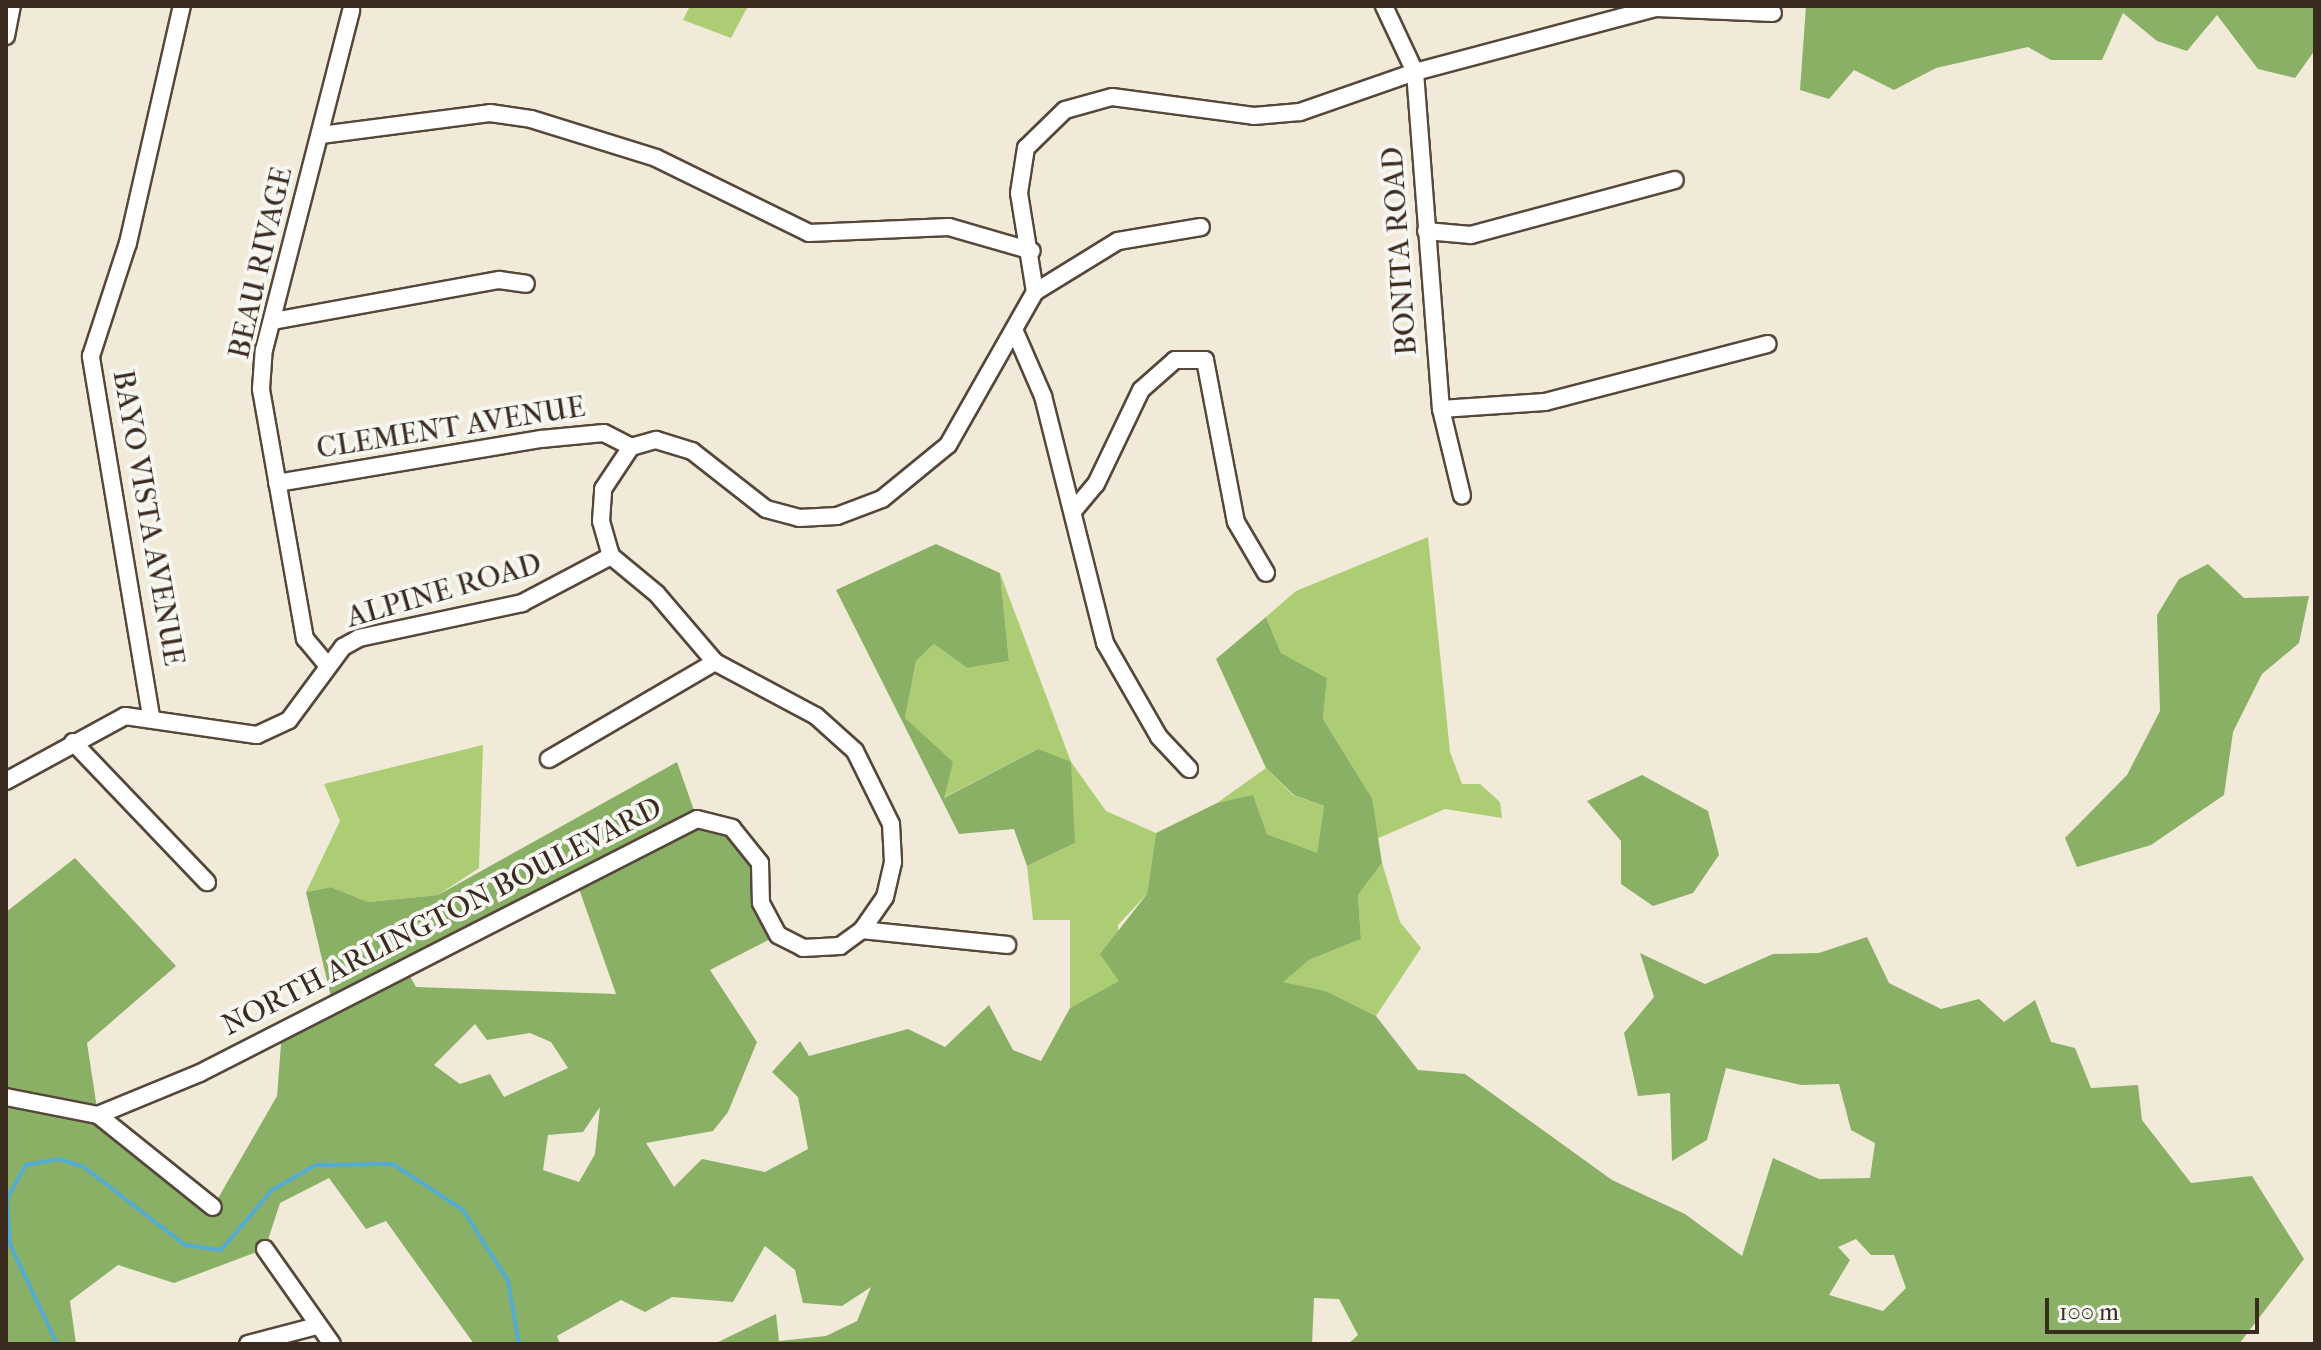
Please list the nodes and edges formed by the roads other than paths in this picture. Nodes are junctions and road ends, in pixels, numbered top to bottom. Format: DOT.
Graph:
graph roads {
  1 [pos="12,6"];
  2 [pos="182,6"];
  3 [pos="1384,6"];
  4 [pos="351,10"];
  5 [pos="1773,13"];
  6 [pos="6,36"];
  7 [pos="1415,72"];
  8 [pos="321,135"];
  9 [pos="1675,180"];
  10 [pos="1201,227"];
  11 [pos="1426,231"];
  12 [pos="1032,251"];
  13 [pos="526,284"];
  14 [pos="1035,292"];
  15 [pos="273,321"];
  16 [pos="1016,334"];
  17 [pos="1768,344"];
  18 [pos="1441,409"];
  19 [pos="631,447"];
  20 [pos="277,483"];
  21 [pos="1462,496"];
  22 [pos="1074,510"];
  23 [pos="611,556"];
  24 [pos="1266,573"];
  25 [pos="715,662"];
  26 [pos="328,666"];
  27 [pos="151,716"];
  28 [pos="73,742"];
  29 [pos="549,759"];
  30 [pos="1189,769"];
  31 [pos="6,781"];
  32 [pos="207,882"];
  33 [pos="862,930"];
  34 [pos="1007,945"];
  35 [pos="6,1097"];
  36 [pos="98,1115"];
  37 [pos="213,1207"];
  38 [pos="265,1249"];
  39 [pos="313,1327"];
  40 [pos="248,1344"];
  41 [pos="332,1344"];
  1 -- 6 [label="street"];
  2 -- 27 [label="street, BAYO VISTA AVENUE"];
  3 -- 7 [label="street, BONITA ROAD"];
  4 -- 8 [label="street, BEAU RIVAGE"];
  5 -- 7 [label="street"];
  7 -- 11 [label="street, BONITA ROAD"];
  7 -- 12 [label="street"];
  8 -- 12 [label="street"];
  8 -- 15 [label="street, BEAU RIVAGE"];
  9 -- 11 [label="street"];
  10 -- 14 [label="street"];
  11 -- 18 [label="street, BONITA ROAD"];
  12 -- 14 [label="street"];
  13 -- 15 [label="street"];
  14 -- 16 [label="street"];
  15 -- 20 [label="street, BEAU RIVAGE"];
  16 -- 19 [label="street"];
  16 -- 22 [label="street"];
  17 -- 18 [label="street"];
  18 -- 21 [label="street, BONITA ROAD"];
  19 -- 20 [label="street, CLEMENT AVENUE"];
  19 -- 23 [label="street"];
  20 -- 26 [label="street, BEAU RIVAGE"];
  22 -- 24 [label="street"];
  22 -- 30 [label="street"];
  23 -- 25 [label="street, NORTH ARLINGTON BOULEVARD"];
  23 -- 26 [label="street, ALPINE ROAD"];
  25 -- 29 [label="street"];
  25 -- 33 [label="street, NORTH ARLINGTON BOULEVARD"];
  26 -- 27 [label="street, ALPINE ROAD"];
  27 -- 28 [label="street, ALPINE ROAD"];
  28 -- 31 [label="street, ALPINE ROAD"];
  28 -- 32 [label="street"];
  33 -- 34 [label="street"];
  33 -- 36 [label="street, NORTH ARLINGTON BOULEVARD"];
  35 -- 36 [label="street"];
  36 -- 37 [label="street"];
  38 -- 39 [label="street"];
  39 -- 40 [label="street"];
  39 -- 41 [label="street"];
}
